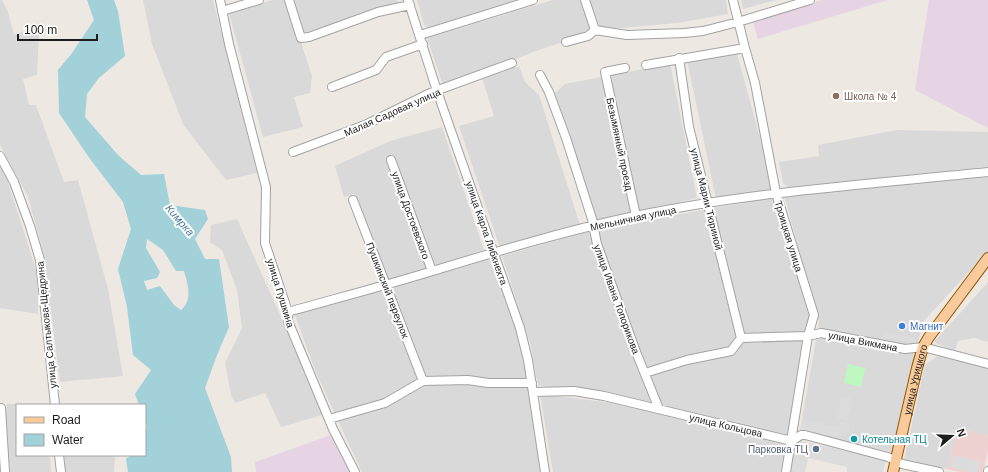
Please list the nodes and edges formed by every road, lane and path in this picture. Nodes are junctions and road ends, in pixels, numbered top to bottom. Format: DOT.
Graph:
graph roads {
  1 [pos="220,0"];
  2 [pos="259,0"];
  3 [pos="289,0"];
  4 [pos="533,0"];
  5 [pos="585,0"];
  6 [pos="733,0"];
  7 [pos="810,0"];
  8 [pos="409,3"];
  9 [pos="222,11"];
  10 [pos="738,22"];
  11 [pos="595,30"];
  12 [pos="420,35"];
  13 [pos="566,42"];
  14 [pos="423,44"];
  15 [pos="745,48"];
  16 [pos="679,58"];
  17 [pos="512,63"];
  18 [pos="646,65"];
  19 [pos="625,68"];
  20 [pos="540,75"];
  21 [pos="332,86"];
  22 [pos="437,91"];
  23 [pos="293,152"];
  24 [pos="0,156"];
  25 [pos="391,160"];
  26 [pos="988,172"];
  27 [pos="776,193"];
  28 [pos="353,200"];
  29 [pos="707,203"];
  30 [pos="636,216"];
  31 [pos="593,226"];
  32 [pos="494,253"];
  33 [pos="988,258"];
  34 [pos="432,271"];
  35 [pos="386,285"];
  36 [pos="288,312"];
  37 [pos="808,336"];
  38 [pos="741,338"];
  39 [pos="923,347"];
  40 [pos="988,364"];
  41 [pos="645,374"];
  42 [pos="423,381"];
  43 [pos="532,383"];
  44 [pos="533,392"];
  45 [pos="55,404"];
  46 [pos="1,408"];
  47 [pos="659,409"];
  48 [pos="329,419"];
  49 [pos="792,441"];
  50 [pos="59,456"];
  51 [pos="895,461"];
  52 [pos="5,472"];
  53 [pos="61,472"];
  54 [pos="355,472"];
  55 [pos="545,472"];
  56 [pos="786,472"];
  57 [pos="893,472"];
  58 [pos="938,472"];
  1 -- 9 [label="street, улица Пушкина"];
  2 -- 9 [label="street"];
  3 -- 8 [label="street"];
  4 -- 12 [label="street"];
  5 -- 11 [label="street"];
  6 -- 10 [label="street, Троицкая улица"];
  7 -- 10 [label="street"];
  8 -- 12 [label="street, улица Карла Либкнехта"];
  9 -- 36 [label="street, улица Пушкина"];
  10 -- 11 [label="street"];
  10 -- 15 [label="street, Троицкая улица"];
  11 -- 13 [label="street"];
  12 -- 14 [label="street, улица Карла Либкнехта"];
  14 -- 21 [label="street"];
  14 -- 22 [label="street, улица Карла Либкнехта"];
  15 -- 16 [label="street"];
  15 -- 27 [label="street, Троицкая улица"];
  16 -- 18 [label="street"];
  16 -- 29 [label="street, улица Марии Тюриной"];
  17 -- 22 [label="street, Малая Садовая улица"];
  19 -- 30 [label="street, Безымянный проезд"];
  20 -- 31 [label="street, улица Ивана Топорикова"];
  22 -- 23 [label="street, Малая Садовая улица"];
  22 -- 32 [label="street, улица Карла Либкнехта"];
  24 -- 45 [label="street, улица Салтыкова-Щедрина"];
  25 -- 34 [label="street, улица Достоевского"];
  26 -- 27 [label="street, Мельничная улица"];
  27 -- 29 [label="street, Мельничная улица"];
  27 -- 37 [label="street, Троицкая улица"];
  28 -- 35 [label="street, Пушкинский переулок"];
  29 -- 30 [label="street, Мельничная улица"];
  29 -- 38 [label="street, улица Марии Тюриной"];
  30 -- 31 [label="street, Мельничная улица"];
  31 -- 32 [label="street, Мельничная улица"];
  31 -- 41 [label="street, улица Ивана Топорикова"];
  32 -- 34 [label="street, Мельничная улица"];
  32 -- 43 [label="street, улица Карла Либкнехта"];
  33 -- 39 [label="main road, улица Урицкого"];
  34 -- 35 [label="street, Мельничная улица"];
  35 -- 36 [label="street, Мельничная улица"];
  35 -- 42 [label="street, Пушкинский переулок"];
  36 -- 48 [label="street, улица Пушкина"];
  37 -- 38 [label="street, улица Викмана"];
  37 -- 39 [label="street, улица Викмана"];
  37 -- 49 [label="street, Троицкая улица"];
  38 -- 41 [label="street"];
  39 -- 40 [label="street, улица Викмана"];
  39 -- 51 [label="main road, улица Урицкого"];
  41 -- 47 [label="street, улица Ивана Топорикова"];
  42 -- 43 [label="street"];
  42 -- 48 [label="street"];
  43 -- 44 [label="street, улица Карла Либкнехта"];
  44 -- 47 [label="street, улица Кольцова"];
  44 -- 55 [label="street, улица Карла Либкнехта"];
  46 -- 52 [label="street"];
  47 -- 49 [label="street, улица Кольцова"];
  48 -- 54 [label="street, улица Пушкина"];
  49 -- 51 [label="street, улица Кольцова"];
  49 -- 56 [label="street, Троицкая улица"];
  50 -- 53 [label="street"];
  51 -- 57 [label="main road, улица Урицкого"];
  51 -- 58 [label="street, улица Кольцова"];
}
